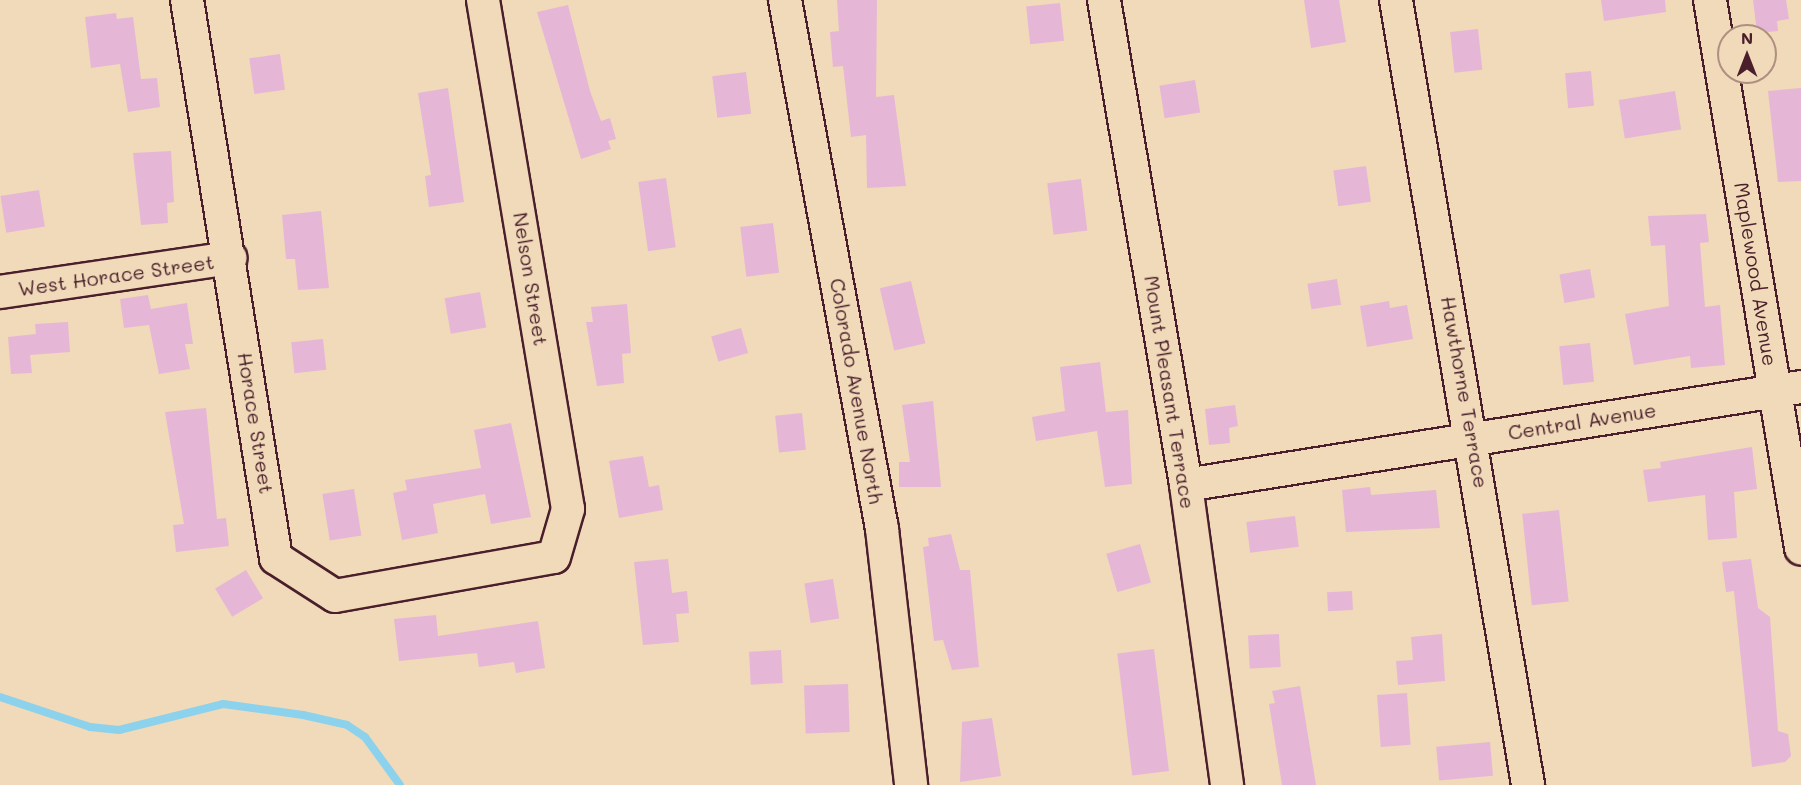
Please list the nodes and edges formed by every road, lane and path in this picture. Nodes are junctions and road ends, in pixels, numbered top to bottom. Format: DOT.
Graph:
graph roads {
  1 [pos="187,0"];
  2 [pos="483,0"];
  3 [pos="785,0"];
  4 [pos="1104,0"];
  5 [pos="1396,0"];
  6 [pos="1710,0"];
  7 [pos="231,258"];
  8 [pos="0,292"];
  9 [pos="1788,389"];
  10 [pos="1474,438"];
  11 [pos="1186,485"];
  12 [pos="1801,548"];
  13 [pos="554,557"];
  14 [pos="911,785"];
  15 [pos="1227,785"];
  16 [pos="1528,785"];
  1 -- 7 [label="street, Horace Street"];
  2 -- 13 [label="street, Nelson Street"];
  3 -- 14 [label="street, Colorado Avenue North"];
  4 -- 11 [label="street, Mount Pleasant Terrace"];
  5 -- 10 [label="street, Hawthorne Terrace"];
  6 -- 9 [label="street, Maplewood Avenue"];
  7 -- 8 [label="street, West Horace Street"];
  7 -- 13 [label="street, Horace Street"];
  9 -- 10 [label="street, Central Avenue"];
  9 -- 12 [label="street, Maplewood Avenue"];
  10 -- 11 [label="street, Central Avenue"];
  10 -- 16 [label="street, Hawthorne Terrace"];
  11 -- 15 [label="street, Mount Pleasant Terrace"];
}
